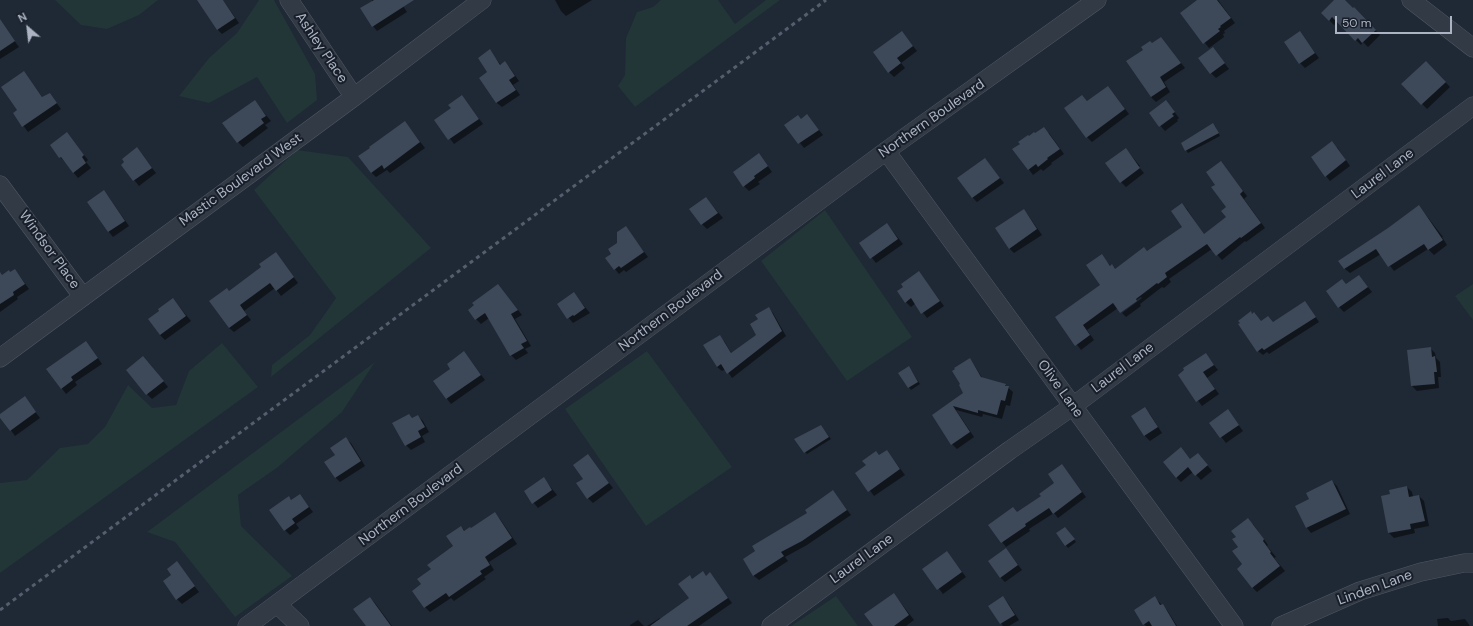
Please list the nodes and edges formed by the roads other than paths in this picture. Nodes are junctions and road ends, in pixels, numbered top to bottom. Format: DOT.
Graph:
graph roads {
  1 [pos="288,0"];
  2 [pos="482,0"];
  3 [pos="1097,0"];
  4 [pos="1411,0"];
  5 [pos="1473,48"];
  6 [pos="354,97"];
  7 [pos="1473,106"];
  8 [pos="886,151"];
  9 [pos="0,185"];
  10 [pos="83,297"];
  11 [pos="0,358"];
  12 [pos="1073,406"];
  13 [pos="1473,563"];
  14 [pos="277,604"];
  15 [pos="247,626"];
  16 [pos="300,626"];
  17 [pos="772,626"];
  18 [pos="1234,626"];
  19 [pos="1281,626"];
  1 -- 6 [label="street, Ashley Place"];
  2 -- 6 [label="street, Mastic Boulevard West"];
  3 -- 8 [label="street, Northern Boulevard"];
  4 -- 5 [label="street"];
  6 -- 10 [label="street, Mastic Boulevard West"];
  7 -- 12 [label="street, Laurel Lane"];
  8 -- 12 [label="street, Olive Lane"];
  8 -- 14 [label="street, Northern Boulevard"];
  9 -- 10 [label="street, Windsor Place"];
  10 -- 11 [label="street, Mastic Boulevard West"];
  12 -- 17 [label="street, Laurel Lane"];
  12 -- 18 [label="street, Olive Lane"];
  13 -- 19 [label="street, Linden Lane"];
  14 -- 15 [label="street, Northern Boulevard"];
  14 -- 16 [label="street"];
}
